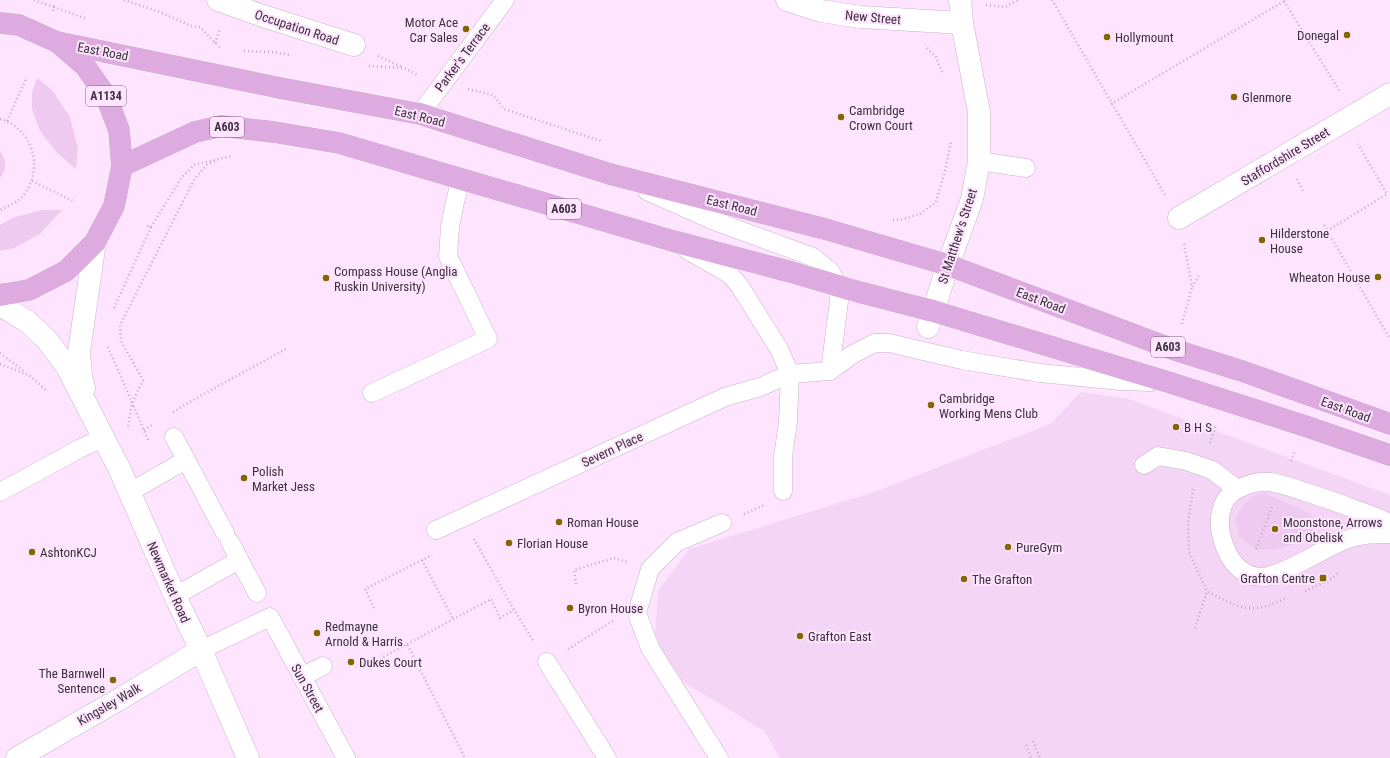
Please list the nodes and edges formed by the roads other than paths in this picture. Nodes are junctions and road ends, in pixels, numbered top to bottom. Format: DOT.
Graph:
graph roads {
  1 [pos="218,0"];
  2 [pos="505,0"];
  3 [pos="787,0"];
  4 [pos="961,8"];
  5 [pos="0,23"];
  6 [pos="57,42"];
  7 [pos="354,45"];
  8 [pos="1390,94"];
  9 [pos="420,114"];
  10 [pos="978,161"];
  11 [pos="122,166"];
  12 [pos="1026,168"];
  13 [pos="610,174"];
  14 [pos="461,178"];
  15 [pos="1179,218"];
  16 [pos="673,241"];
  17 [pos="95,242"];
  18 [pos="948,265"];
  19 [pos="837,284"];
  20 [pos="0,296"];
  21 [pos="0,305"];
  22 [pos="930,319"];
  23 [pos="830,371"];
  24 [pos="790,374"];
  25 [pos="1168,382"];
  26 [pos="372,393"];
  27 [pos="88,406"];
  28 [pos="1390,424"];
  29 [pos="174,437"];
  30 [pos="103,438"];
  31 [pos="1390,455"];
  32 [pos="186,460"];
  33 [pos="1144,465"];
  34 [pos="1237,489"];
  35 [pos="783,491"];
  36 [pos="0,492"];
  37 [pos="130,492"];
  38 [pos="722,523"];
  39 [pos="1390,524"];
  40 [pos="436,530"];
  41 [pos="1390,534"];
  42 [pos="239,560"];
  43 [pos="257,593"];
  44 [pos="175,596"];
  45 [pos="201,650"];
  46 [pos="547,662"];
  47 [pos="323,666"];
  48 [pos="302,677"];
  49 [pos="17,758"];
  50 [pos="248,758"];
  51 [pos="346,758"];
  52 [pos="606,758"];
  53 [pos="719,758"];
  1 -- 7 [label="street, Occupation Road"];
  2 -- 9 [label="lane, Parker's Terrace"];
  3 -- 4 [label="street, New Street"];
  4 -- 10 [label="street, St Matthew's Street"];
  5 -- 6 [label="main road, Newmarket Road / A1134"];
  6 -- 9 [label="main road, East Road / A603"];
  6 -- 11 [label="main road, Newmarket Road / A1134"];
  8 -- 15 [label="street, Staffordshire Street"];
  9 -- 13 [label="main road, East Road / A603"];
  10 -- 12 [label="lane"];
  10 -- 18 [label="street, St Matthew's Street"];
  11 -- 14 [label="main road, A603"];
  11 -- 17 [label="main road, Newmarket Road / A1134"];
  13 -- 18 [label="main road, East Road / A603"];
  13 -- 19 [label="lane"];
  14 -- 16 [label="main road, A603"];
  14 -- 26 [label="lane"];
  16 -- 19 [label="main road, A603"];
  16 -- 24 [label="lane"];
  17 -- 20 [label="main road, Newmarket Road / A1134"];
  17 -- 27 [label="street, Newmarket Road"];
  18 -- 22 [label="street, St Matthew's Street"];
  18 -- 28 [label="main road, East Road / A603"];
  19 -- 22 [label="main road, A603"];
  19 -- 23 [label="lane"];
  21 -- 27 [label="street, Newmarket Road"];
  22 -- 25 [label="main road, A603"];
  23 -- 24 [label="lane, Severn Place"];
  23 -- 25 [label="lane"];
  24 -- 35 [label="lane"];
  24 -- 40 [label="lane, Severn Place"];
  25 -- 31 [label="main road, A603"];
  27 -- 30 [label="street, Newmarket Road"];
  29 -- 32 [label="lane"];
  30 -- 36 [label="lane"];
  30 -- 37 [label="street, Newmarket Road"];
  32 -- 37 [label="lane"];
  32 -- 42 [label="lane"];
  33 -- 34 [label="lane"];
  34 -- 39 [label="lane"];
  34 -- 41 [label="lane"];
  37 -- 44 [label="street, Newmarket Road"];
  38 -- 53 [label="lane"];
  42 -- 43 [label="lane"];
  42 -- 44 [label="lane"];
  44 -- 45 [label="street, Newmarket Road"];
  45 -- 48 [label="lane, Sun Street"];
  45 -- 49 [label="street, Kingsley Walk"];
  45 -- 50 [label="street, Newmarket Road"];
  46 -- 52 [label="lane"];
  47 -- 48 [label="lane"];
  48 -- 51 [label="lane, Sun Street"];
}
